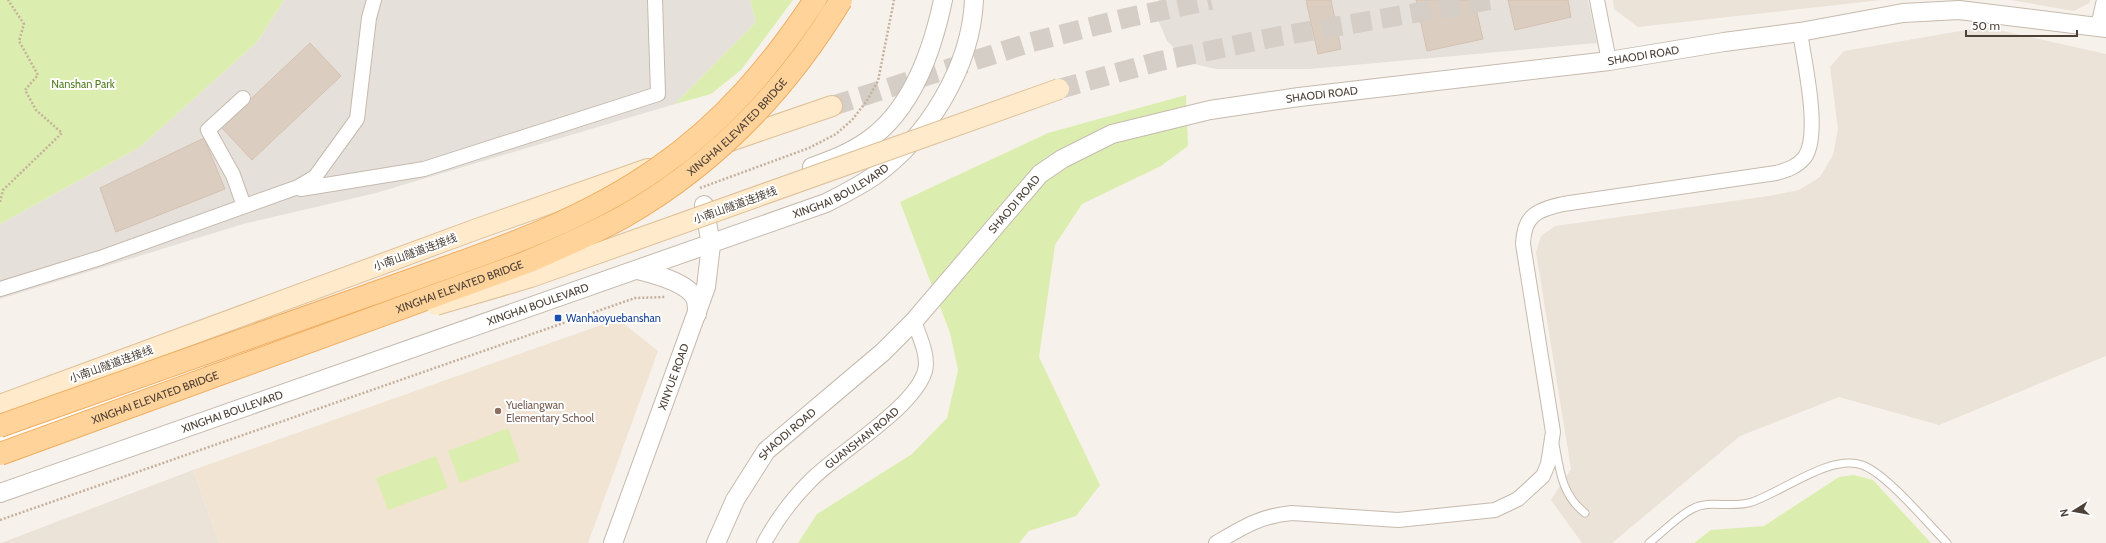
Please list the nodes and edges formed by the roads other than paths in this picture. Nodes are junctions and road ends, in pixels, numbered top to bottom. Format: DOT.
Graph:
graph roads {
  1 [pos="374,0"];
  2 [pos="654,0"];
  3 [pos="815,0"];
  4 [pos="841,0"];
  5 [pos="942,0"];
  6 [pos="974,0"];
  7 [pos="1597,0"];
  8 [pos="2104,0"];
  9 [pos="2102,27"];
  10 [pos="1800,32"];
  11 [pos="1609,61"];
  12 [pos="1059,89"];
  13 [pos="243,98"];
  14 [pos="832,106"];
  15 [pos="288,191"];
  16 [pos="244,206"];
  17 [pos="704,206"];
  18 [pos="711,245"];
  19 [pos="638,270"];
  20 [pos="0,289"];
  21 [pos="698,314"];
  22 [pos="914,321"];
  23 [pos="340,332"];
  24 [pos="0,405"];
  25 [pos="0,426"];
  26 [pos="1554,432"];
  27 [pos="0,441"];
  28 [pos="0,454"];
  29 [pos="0,493"];
  30 [pos="1585,513"];
  31 [pos="613,543"];
  32 [pos="716,543"];
  33 [pos="764,543"];
  34 [pos="1216,543"];
  35 [pos="1649,543"];
  36 [pos="1947,543"];
  1 -- 15 [label="street"];
  2 -- 15 [label="street"];
  3 -- 25 [label="main road, XINGHAI ELEVATED BRIDGE, bridge"];
  4 -- 23 [label="main road, XINGHAI ELEVATED BRIDGE, bridge"];
  5 -- 17 [label="street"];
  6 -- 18 [label="street, XINGHAI BOULEVARD"];
  7 -- 11 [label="street"];
  8 -- 9 [label="street"];
  9 -- 10 [label="street, SHAODI ROAD"];
  10 -- 11 [label="street, SHAODI ROAD"];
  10 -- 26 [label="street"];
  11 -- 22 [label="street, SHAODI ROAD"];
  12 -- 23 [label="main road, 小南山隧道连接线, bridge"];
  13 -- 16 [label="street"];
  14 -- 24 [label="main road, 小南山隧道连接线"];
  15 -- 16 [label="street"];
  16 -- 20 [label="street"];
  17 -- 18 [label="street, XINYUE ROAD"];
  17 -- 27 [label="street"];
  18 -- 19 [label="street, XINGHAI BOULEVARD"];
  18 -- 21 [label="street, XINYUE ROAD"];
  19 -- 21 [label="street"];
  19 -- 29 [label="street, XINGHAI BOULEVARD"];
  21 -- 31 [label="street, XINYUE ROAD"];
  22 -- 32 [label="street, SHAODI ROAD"];
  22 -- 33 [label="street, GUANSHAN ROAD"];
  23 -- 28 [label="main road, XINGHAI ELEVATED BRIDGE, bridge"];
  26 -- 30 [label="lane"];
  26 -- 34 [label="street"];
  35 -- 36 [label="lane"];
}
